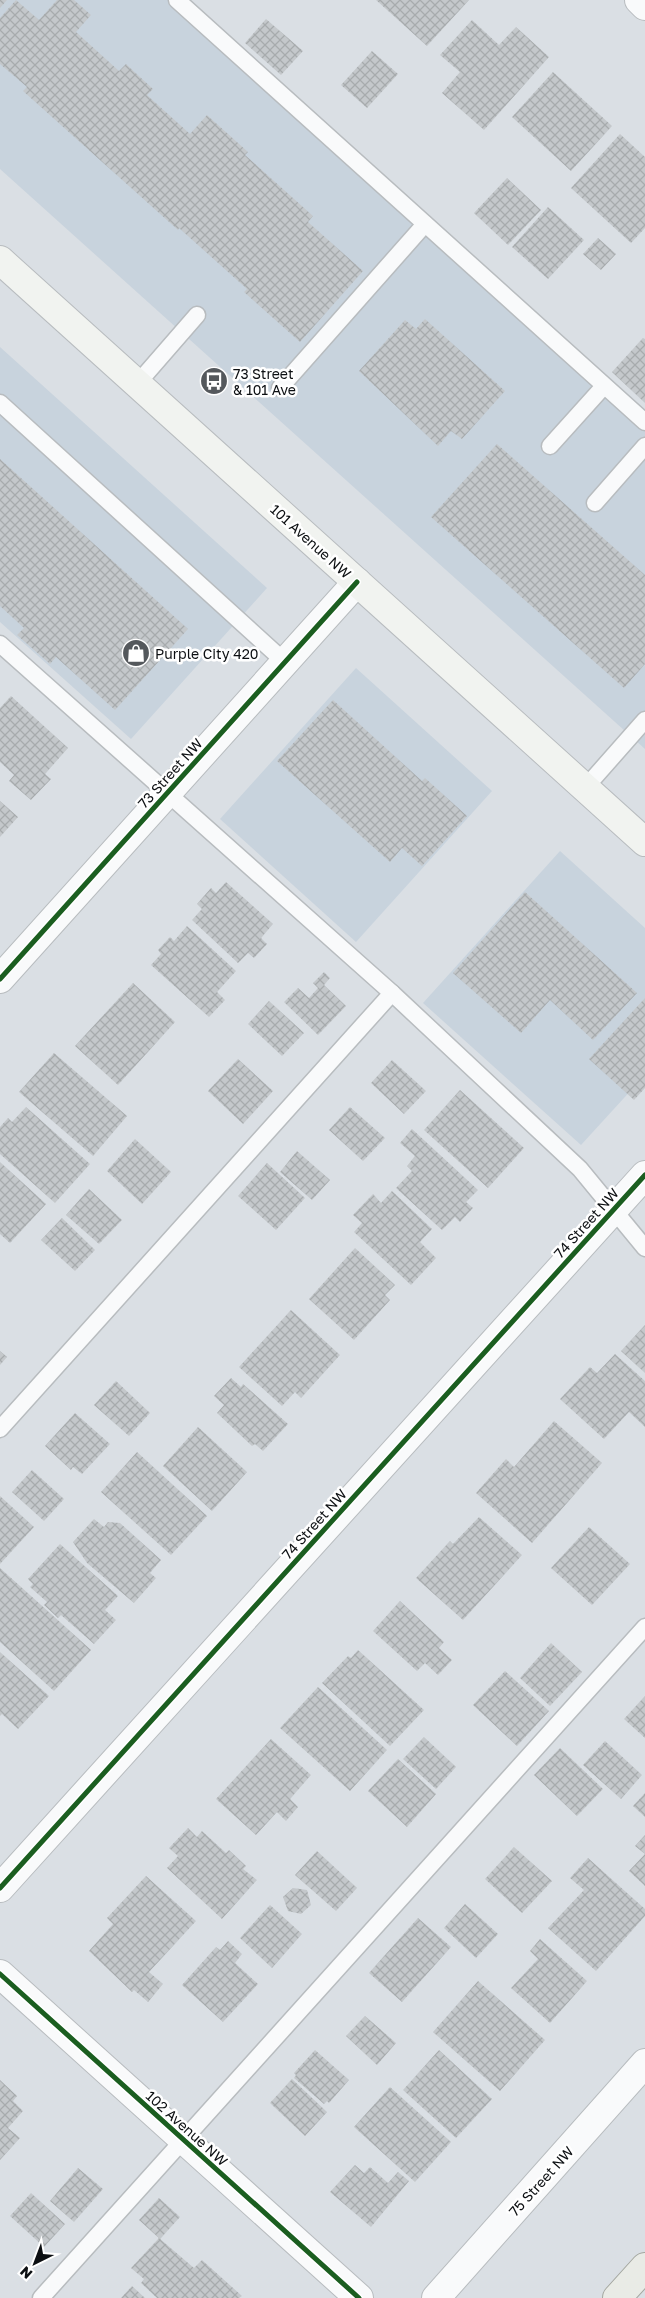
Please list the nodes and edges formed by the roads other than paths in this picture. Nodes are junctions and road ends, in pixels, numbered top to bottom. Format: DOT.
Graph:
graph roads {
  1 [pos="177,0"];
  2 [pos="639,0"];
  3 [pos="645,6"];
  4 [pos="424,224"];
  5 [pos="0,260"];
  6 [pos="197,315"];
  7 [pos="137,384"];
  8 [pos="604,386"];
  9 [pos="280,388"];
  10 [pos="0,403"];
  11 [pos="645,422"];
  12 [pos="550,446"];
  13 [pos="645,446"];
  14 [pos="595,503"];
  15 [pos="357,582"];
  16 [pos="0,644"];
  17 [pos="285,662"];
  18 [pos="645,720"];
  19 [pos="585,788"];
  20 [pos="167,794"];
  21 [pos="645,842"];
  22 [pos="0,979"];
  23 [pos="392,993"];
  24 [pos="645,1175"];
  25 [pos="614,1209"];
  26 [pos="645,1248"];
  27 [pos="0,1429"];
  28 [pos="645,1627"];
  29 [pos="0,1888"];
  30 [pos="0,1974"];
  31 [pos="645,2063"];
  32 [pos="184,2140"];
  33 [pos="645,2266"];
  34 [pos="41,2298"];
  35 [pos="360,2298"];
  36 [pos="436,2298"];
  37 [pos="617,2298"];
  1 -- 4 [label="lane"];
  2 -- 3 [label="street"];
  4 -- 8 [label="lane"];
  4 -- 9 [label="lane"];
  5 -- 7 [label="main road, 101 Avenue NW"];
  6 -- 7 [label="lane"];
  7 -- 15 [label="main road, 101 Avenue NW"];
  8 -- 11 [label="lane"];
  8 -- 12 [label="lane"];
  10 -- 17 [label="lane"];
  13 -- 14 [label="lane"];
  15 -- 17 [label="street, 73 Street NW"];
  15 -- 19 [label="main road, 101 Avenue NW"];
  16 -- 20 [label="lane"];
  17 -- 20 [label="street, 73 Street NW"];
  18 -- 19 [label="lane"];
  19 -- 21 [label="main road, 101 Avenue NW"];
  20 -- 22 [label="street, 73 Street NW"];
  20 -- 23 [label="lane"];
  23 -- 25 [label="lane"];
  23 -- 27 [label="lane"];
  24 -- 25 [label="street, 74 Street NW"];
  25 -- 26 [label="lane"];
  25 -- 29 [label="street, 74 Street NW"];
  28 -- 32 [label="lane"];
  30 -- 32 [label="street, 102 Avenue NW"];
  31 -- 36 [label="street, 75 Street NW"];
  32 -- 34 [label="lane"];
  32 -- 35 [label="street, 102 Avenue NW"];
  33 -- 37 [label="main road"];
}
